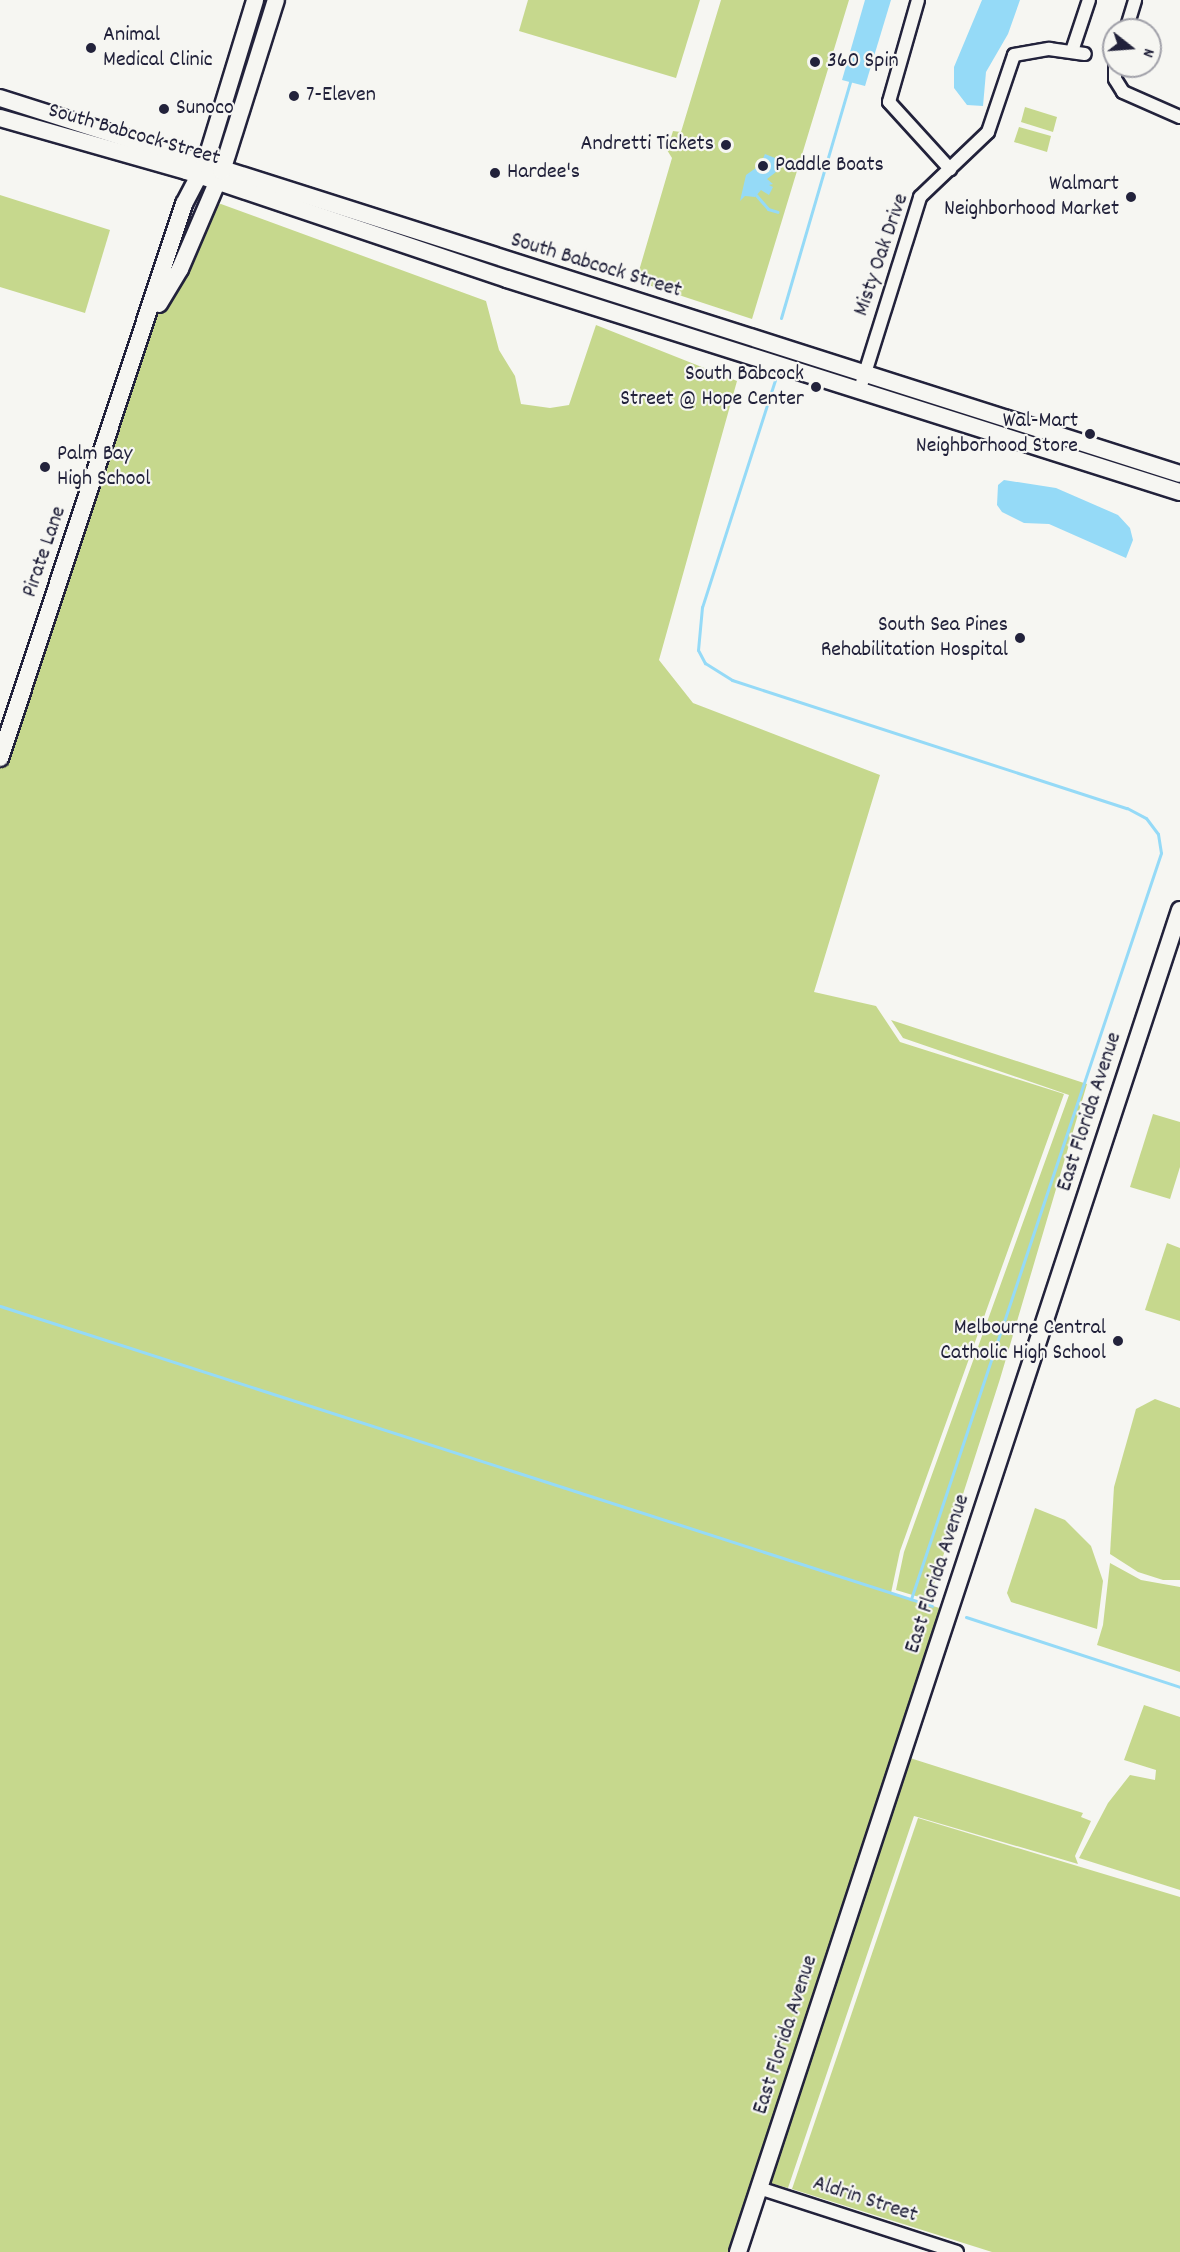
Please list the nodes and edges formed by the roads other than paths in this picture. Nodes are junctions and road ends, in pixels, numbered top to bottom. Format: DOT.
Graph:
graph roads {
  1 [pos="255,0"];
  2 [pos="276,0"];
  3 [pos="918,0"];
  4 [pos="1089,0"];
  5 [pos="1135,0"];
  6 [pos="1130,18"];
  7 [pos="1072,51"];
  8 [pos="1085,54"];
  9 [pos="1115,78"];
  10 [pos="0,98"];
  11 [pos="1180,117"];
  12 [pos="0,118"];
  13 [pos="950,169"];
  14 [pos="201,170"];
  15 [pos="220,177"];
  16 [pos="144,327"];
  17 [pos="865,372"];
  18 [pos="860,389"];
  19 [pos="1180,474"];
  20 [pos="1180,492"];
  21 [pos="0,758"];
  22 [pos="1180,909"];
  23 [pos="759,2188"];
  24 [pos="738,2252"];
  25 [pos="957,2252"];
  1 -- 14 [label="street, Pirate Lane"];
  2 -- 15 [label="street, Pirate Lane"];
  3 -- 13 [label="street"];
  4 -- 7 [label="street"];
  5 -- 6 [label="street"];
  7 -- 8 [label="street, Misty Oak Drive"];
  7 -- 13 [label="street, Misty Oak Drive"];
  9 -- 11 [label="street"];
  10 -- 14 [label="street, South Babcock Street"];
  12 -- 14 [label="street, South Babcock Street"];
  13 -- 17 [label="street, Misty Oak Drive"];
  14 -- 15 [label="street, South Babcock Street"];
  14 -- 16 [label="street, Pirate Lane"];
  15 -- 16 [label="street, Pirate Lane"];
  15 -- 17 [label="street, South Babcock Street"];
  15 -- 18 [label="street, South Babcock Street"];
  16 -- 21 [label="street, Pirate Lane"];
  17 -- 18 [label="street, Misty Oak Drive"];
  17 -- 19 [label="street, South Babcock Street"];
  18 -- 20 [label="street, South Babcock Street"];
  22 -- 23 [label="street, East Florida Avenue"];
  23 -- 24 [label="street, East Florida Avenue"];
  23 -- 25 [label="street, Aldrin Street"];
}
